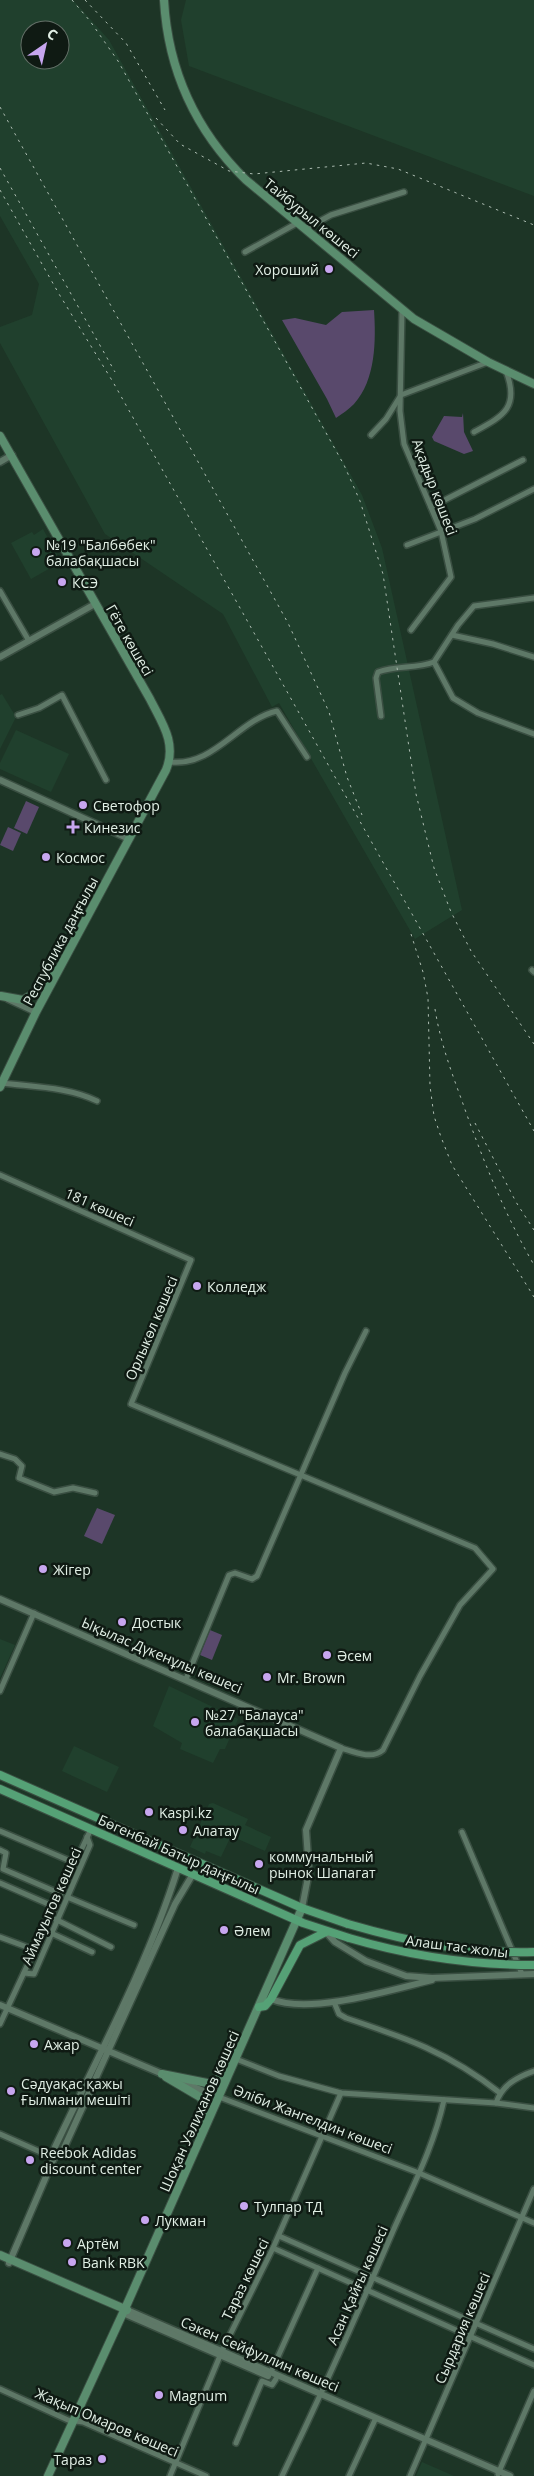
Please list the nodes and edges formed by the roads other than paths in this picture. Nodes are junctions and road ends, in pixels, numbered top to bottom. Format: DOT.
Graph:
graph roads {
  1 [pos="164,0"];
  2 [pos="404,192"];
  3 [pos="300,222"];
  4 [pos="307,228"];
  5 [pos="245,252"];
  6 [pos="402,309"];
  7 [pos="488,362"];
  8 [pos="506,371"];
  9 [pos="534,384"];
  10 [pos="401,395"];
  11 [pos="474,432"];
  12 [pos="372,435"];
  13 [pos="0,436"];
  14 [pos="12,456"];
  15 [pos="523,460"];
  16 [pos="0,462"];
  17 [pos="534,488"];
  18 [pos="430,507"];
  19 [pos="441,531"];
  20 [pos="407,545"];
  21 [pos="0,591"];
  22 [pos="534,598"];
  23 [pos="96,604"];
  24 [pos="411,630"];
  25 [pos="452,635"];
  26 [pos="29,641"];
  27 [pos="0,657"];
  28 [pos="534,658"];
  29 [pos="434,662"];
  30 [pos="18,715"];
  31 [pos="380,716"];
  32 [pos="534,734"];
  33 [pos="170,758"];
  34 [pos="307,758"];
  35 [pos="0,780"];
  36 [pos="106,780"];
  37 [pos="129,839"];
  38 [pos="63,962"];
  39 [pos="0,996"];
  40 [pos="36,1012"];
  41 [pos="1,1085"];
  42 [pos="97,1101"];
  43 [pos="0,1175"];
  44 [pos="191,1260"];
  45 [pos="366,1331"];
  46 [pos="0,1454"];
  47 [pos="301,1477"];
  48 [pos="95,1493"];
  49 [pos="0,1599"];
  50 [pos="34,1613"];
  51 [pos="186,1679"];
  52 [pos="0,1691"];
  53 [pos="341,1748"];
  54 [pos="0,1775"];
  55 [pos="0,1788"];
  56 [pos="91,1829"];
  57 [pos="0,1831"];
  58 [pos="462,1832"];
  59 [pos="87,1837"];
  60 [pos="0,1850"];
  61 [pos="75,1863"];
  62 [pos="178,1868"];
  63 [pos="192,1874"];
  64 [pos="0,1883"];
  65 [pos="61,1894"];
  66 [pos="67,1896"];
  67 [pos="168,1900"];
  68 [pos="175,1904"];
  69 [pos="55,1907"];
  70 [pos="302,1908"];
  71 [pos="50,1917"];
  72 [pos="57,1920"];
  73 [pos="296,1920"];
  74 [pos="348,1924"];
  75 [pos="134,1926"];
  76 [pos="326,1932"];
  77 [pos="51,1933"];
  78 [pos="0,1937"];
  79 [pos="349,1938"];
  80 [pos="111,1947"];
  81 [pos="35,1950"];
  82 [pos="92,1952"];
  83 [pos="534,1952"];
  84 [pos="534,1965"];
  85 [pos="24,1973"];
  86 [pos="522,1974"];
  87 [pos="534,1974"];
  88 [pos="445,1978"];
  89 [pos="271,1999"];
  90 [pos="334,2002"];
  91 [pos="0,2006"];
  92 [pos="259,2007"];
  93 [pos="8,2009"];
  94 [pos="0,2024"];
  95 [pos="241,2047"];
  96 [pos="102,2048"];
  97 [pos="109,2051"];
  98 [pos="236,2059"];
  99 [pos="534,2071"];
  100 [pos="162,2074"];
  101 [pos="341,2093"];
  102 [pos="500,2093"];
  103 [pos="219,2097"];
  104 [pos="444,2100"];
  105 [pos="496,2103"];
  106 [pos="534,2108"];
  107 [pos="0,2134"];
  108 [pos="322,2136"];
  109 [pos="198,2144"];
  110 [pos="54,2158"];
  111 [pos="418,2172"];
  112 [pos="534,2189"];
  113 [pos="522,2218"];
  114 [pos="534,2223"];
  115 [pos="279,2236"];
  116 [pos="273,2248"];
  117 [pos="0,2255"];
  118 [pos="0,2260"];
  119 [pos="10,2261"];
  120 [pos="318,2268"];
  121 [pos="373,2278"];
  122 [pos="367,2290"];
  123 [pos="125,2310"];
  124 [pos="477,2323"];
  125 [pos="471,2337"];
  126 [pos="534,2349"];
  127 [pos="221,2354"];
  128 [pos="534,2364"];
  129 [pos="271,2372"];
  130 [pos="276,2379"];
  131 [pos="0,2389"];
  132 [pos="534,2391"];
  133 [pos="321,2395"];
  134 [pos="375,2420"];
  135 [pos="73,2421"];
  136 [pos="426,2441"];
  137 [pos="236,2443"];
  138 [pos="176,2463"];
  139 [pos="499,2474"];
  140 [pos="48,2476"];
  141 [pos="170,2476"];
  142 [pos="206,2476"];
  143 [pos="282,2476"];
  144 [pos="349,2476"];
  145 [pos="410,2476"];
  146 [pos="510,2476"];
  1 -- 3 [label="main road, Тайбурыл көшесі"];
  2 -- 4 [label="street"];
  3 -- 4 [label="main road, Тайбурыл көшесі"];
  3 -- 5 [label="street"];
  4 -- 6 [label="main road, Тайбурыл көшесі"];
  6 -- 7 [label="main road, Тайбурыл көшесі"];
  6 -- 10 [label="street, Ақадыр көшесі"];
  7 -- 8 [label="main road, Тайбурыл көшесі"];
  7 -- 10 [label="street"];
  8 -- 9 [label="main road, Тайбурыл көшесі"];
  8 -- 11 [label="street"];
  10 -- 12 [label="street"];
  10 -- 18 [label="street, Ақадыр көшесі"];
  13 -- 14 [label="main road, Гёте көшесі"];
  14 -- 16 [label="street"];
  14 -- 23 [label="main road, Гёте көшесі"];
  15 -- 18 [label="street"];
  17 -- 19 [label="street"];
  18 -- 19 [label="street, Ақадыр көшесі"];
  19 -- 20 [label="street"];
  19 -- 24 [label="street, Ақадыр көшесі"];
  21 -- 26 [label="street"];
  22 -- 25 [label="street"];
  23 -- 26 [label="street"];
  23 -- 33 [label="main road, Гёте көшесі"];
  25 -- 28 [label="street"];
  25 -- 29 [label="street"];
  26 -- 27 [label="street"];
  29 -- 31 [label="street"];
  29 -- 32 [label="street"];
  30 -- 36 [label="street"];
  33 -- 34 [label="street"];
  33 -- 37 [label="main road, Республика даңғылы"];
  35 -- 37 [label="street"];
  37 -- 38 [label="main road, Республика даңғылы"];
  38 -- 39 [label="main road"];
  38 -- 40 [label="main road, Республика даңғылы"];
  39 -- 40 [label="street"];
  40 -- 41 [label="main road, Республика даңғылы"];
  41 -- 42 [label="street"];
  43 -- 44 [label="street, 181 көшесі"];
  44 -- 47 [label="street, Орлыкөл көшесі"];
  45 -- 47 [label="street"];
  46 -- 48 [label="street"];
  47 -- 51 [label="street"];
  47 -- 53 [label="street"];
  49 -- 50 [label="street, Ықылас Дүкенұлы көшесі"];
  50 -- 51 [label="street, Ықылас Дүкенұлы көшесі"];
  50 -- 52 [label="street"];
  51 -- 53 [label="street, Ықылас Дүкенұлы көшесі"];
  53 -- 70 [label="street, Шоқан Уәлиханов көшесі"];
  54 -- 70 [label="main road, Бөгенбай Батыр даңғылы"];
  55 -- 56 [label="main road, Бөгенбай Батыр даңғылы"];
  56 -- 59 [label="street, Аймауытов көшесі"];
  56 -- 62 [label="main road, Бөгенбай Батыр даңғылы"];
  57 -- 61 [label="street"];
  58 -- 86 [label="street"];
  59 -- 61 [label="street, Аймауытов көшесі"];
  59 -- 66 [label="street, Аймауытов көшесі"];
  60 -- 65 [label="street"];
  61 -- 65 [label="street, Аймауытов көшесі"];
  62 -- 63 [label="main road, Бөгенбай Батыр даңғылы"];
  62 -- 67 [label="street"];
  63 -- 68 [label="street"];
  63 -- 73 [label="main road, Бөгенбай Батыр даңғылы"];
  64 -- 69 [label="street"];
  65 -- 69 [label="street, Аймауытов көшесі"];
  66 -- 72 [label="street, Аймауытов көшесі"];
  66 -- 75 [label="street"];
  67 -- 68 [label="street"];
  67 -- 96 [label="street"];
  68 -- 97 [label="street"];
  69 -- 71 [label="street, Аймауытов көшесі"];
  70 -- 73 [label="main road, Шоқан Уәлиханов көшесі"];
  70 -- 74 [label="main road, Бөгенбай Батыр даңғылы"];
  71 -- 72 [label="street"];
  71 -- 81 [label="street, Аймауытов көшесі"];
  72 -- 77 [label="street, Аймауытов көшесі"];
  72 -- 80 [label="street"];
  73 -- 76 [label="main road, Бөгенбай Батыр даңғылы"];
  73 -- 92 [label="main road, Шоқан Уәлиханов көшесі"];
  74 -- 83 [label="main road, Алаш тас жолы, bridge"];
  76 -- 79 [label="main road, Бөгенбай Батыр даңғылы"];
  76 -- 88 [label="street"];
  76 -- 89 [label="main road"];
  77 -- 82 [label="street"];
  77 -- 85 [label="street, Аймауытов көшесі"];
  78 -- 81 [label="street, Аймауытов көшесі"];
  79 -- 84 [label="main road, Алаш тас жолы, bridge"];
  81 -- 85 [label="street, Аймауытов көшесі"];
  85 -- 93 [label="street, Аймауытов көшесі"];
  86 -- 87 [label="street"];
  86 -- 88 [label="street"];
  88 -- 90 [label="street"];
  89 -- 90 [label="street"];
  89 -- 92 [label="main road"];
  90 -- 102 [label="street"];
  91 -- 93 [label="street, Әліби Жангелдин көшесі"];
  92 -- 95 [label="main road, Шоқан Уәлиханов көшесі"];
  93 -- 94 [label="street, Аймауытов көшесі"];
  93 -- 96 [label="street, Әліби Жангелдин көшесі"];
  95 -- 98 [label="main road, Шоқан Уәлиханов көшесі"];
  95 -- 100 [label="main road"];
  96 -- 97 [label="street, Әліби Жангелдин көшесі"];
  96 -- 110 [label="street"];
  97 -- 100 [label="street, Әліби Жангелдин көшесі"];
  97 -- 110 [label="street"];
  98 -- 101 [label="street"];
  98 -- 103 [label="main road, Шоқан Уәлиханов көшесі"];
  99 -- 102 [label="street"];
  100 -- 103 [label="street, Әліби Жангелдин көшесі"];
  100 -- 109 [label="main road"];
  101 -- 104 [label="street"];
  101 -- 108 [label="street, Тараз көшесі"];
  102 -- 105 [label="street"];
  103 -- 108 [label="street, Әліби Жангелдин көшесі"];
  103 -- 109 [label="main road, Шоқан Уәлиханов көшесі"];
  104 -- 105 [label="street"];
  104 -- 111 [label="street, Асан Қайғы көшесі"];
  105 -- 106 [label="street"];
  107 -- 110 [label="street"];
  108 -- 111 [label="street, Әліби Жангелдин көшесі"];
  108 -- 115 [label="street, Тараз көшесі"];
  109 -- 123 [label="main road, Шоқан Уәлиханов көшесі"];
  110 -- 119 [label="street"];
  111 -- 113 [label="street, Әліби Жангелдин көшесі"];
  111 -- 121 [label="street, Асан Қайғы көшесі"];
  112 -- 113 [label="street, Сырдария көшесі"];
  113 -- 114 [label="street, Әліби Жангелдин көшесі"];
  113 -- 124 [label="street, Сырдария көшесі"];
  115 -- 116 [label="street, Тараз көшесі"];
  115 -- 121 [label="street"];
  116 -- 120 [label="street"];
  116 -- 127 [label="street, Тараз көшесі"];
  117 -- 119 [label="main road, Сәкен Сейфуллин көшесі"];
  118 -- 119 [label="main road, Сәкен Сейфуллин көшесі"];
  119 -- 123 [label="main road, Сәкен Сейфуллин көшесі"];
  120 -- 122 [label="street"];
  120 -- 129 [label="street"];
  121 -- 122 [label="street, Асан Қайғы көшесі"];
  121 -- 124 [label="street"];
  122 -- 125 [label="street"];
  122 -- 133 [label="street, Асан Қайғы көшесі"];
  123 -- 127 [label="street, Сәкен Сейфуллин көшесі"];
  123 -- 135 [label="main road, Шоқан Уәлиханов көшесі"];
  124 -- 125 [label="street, Сырдария көшесі"];
  124 -- 126 [label="street"];
  125 -- 128 [label="street"];
  125 -- 136 [label="street, Сырдария көшесі"];
  127 -- 129 [label="street, Сәкен Сейфуллин көшесі"];
  127 -- 130 [label="street, Сәкен Сейфуллин көшесі"];
  127 -- 138 [label="street, Тараз көшесі"];
  129 -- 133 [label="street, Сәкен Сейфуллин көшесі"];
  130 -- 133 [label="street, Сәкен Сейфуллин көшесі"];
  130 -- 137 [label="street"];
  131 -- 135 [label="street, Жақып Омаров көшесі"];
  132 -- 139 [label="street"];
  133 -- 134 [label="street, Сәкен Сейфуллин көшесі"];
  133 -- 136 [label="street, Сәкен Сейфуллин көшесі"];
  133 -- 143 [label="street, Асан Қайғы көшесі"];
  134 -- 136 [label="street, Сәкен Сейфуллин көшесі"];
  134 -- 144 [label="street"];
  135 -- 138 [label="street, Жақып Омаров көшесі"];
  135 -- 140 [label="main road, Шоқан Уәлиханов көшесі"];
  136 -- 139 [label="street, Сәкен Сейфуллин көшесі"];
  136 -- 145 [label="street, Сырдария көшесі"];
  138 -- 141 [label="street, Тараз көшесі"];
  138 -- 142 [label="street, Жақып Омаров көшесі"];
  139 -- 146 [label="street, Сәкен Сейфуллин көшесі"];
}
